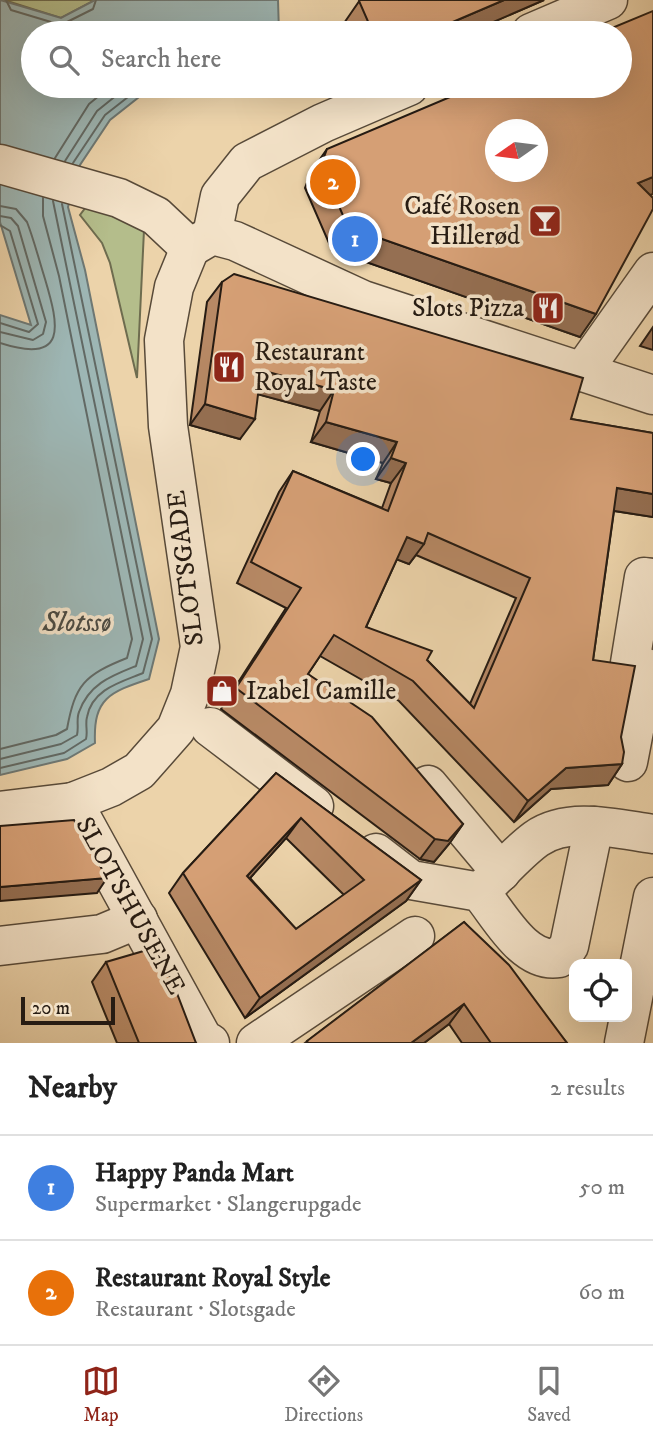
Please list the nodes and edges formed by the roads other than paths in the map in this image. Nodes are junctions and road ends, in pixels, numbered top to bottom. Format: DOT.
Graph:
graph roads {
  1 [pos="608,0"];
  2 [pos="559,21"];
  3 [pos="381,98"];
  4 [pos="0,164"];
  5 [pos="201,241"];
  6 [pos="653,272"];
  7 [pos="582,372"];
  8 [pos="653,396"];
  9 [pos="653,578"];
  10 [pos="210,727"];
  11 [pos="407,761"];
  12 [pos="628,762"];
  13 [pos="73,802"];
  14 [pos="0,811"];
  15 [pos="594,826"];
  16 [pos="653,834"];
  17 [pos="491,882"];
  18 [pos="653,897"];
  19 [pos="138,919"];
  20 [pos="415,936"];
  21 [pos="0,946"];
  22 [pos="210,1043"];
  23 [pos="256,1043"];
  24 [pos="624,1043"];
  1 -- 2 [label="street"];
  3 -- 5 [label="street, SLOTSGADE"];
  4 -- 5 [label="street"];
  5 -- 7 [label="street"];
  5 -- 13 [label="street, SLOTSGADE"];
  6 -- 7 [label="street"];
  7 -- 8 [label="street"];
  9 -- 12 [label="street"];
  10 -- 17 [label="street"];
  11 -- 17 [label="street"];
  13 -- 14 [label="street, SLOTSGADE"];
  13 -- 19 [label="street, SLOTSHUSENE"];
  15 -- 16 [label="street"];
  15 -- 17 [label="street"];
  15 -- 17 [label="street"];
  18 -- 24 [label="street"];
  19 -- 21 [label="street"];
  19 -- 22 [label="street, SLOTSHUSENE"];
  20 -- 23 [label="street"];
}
